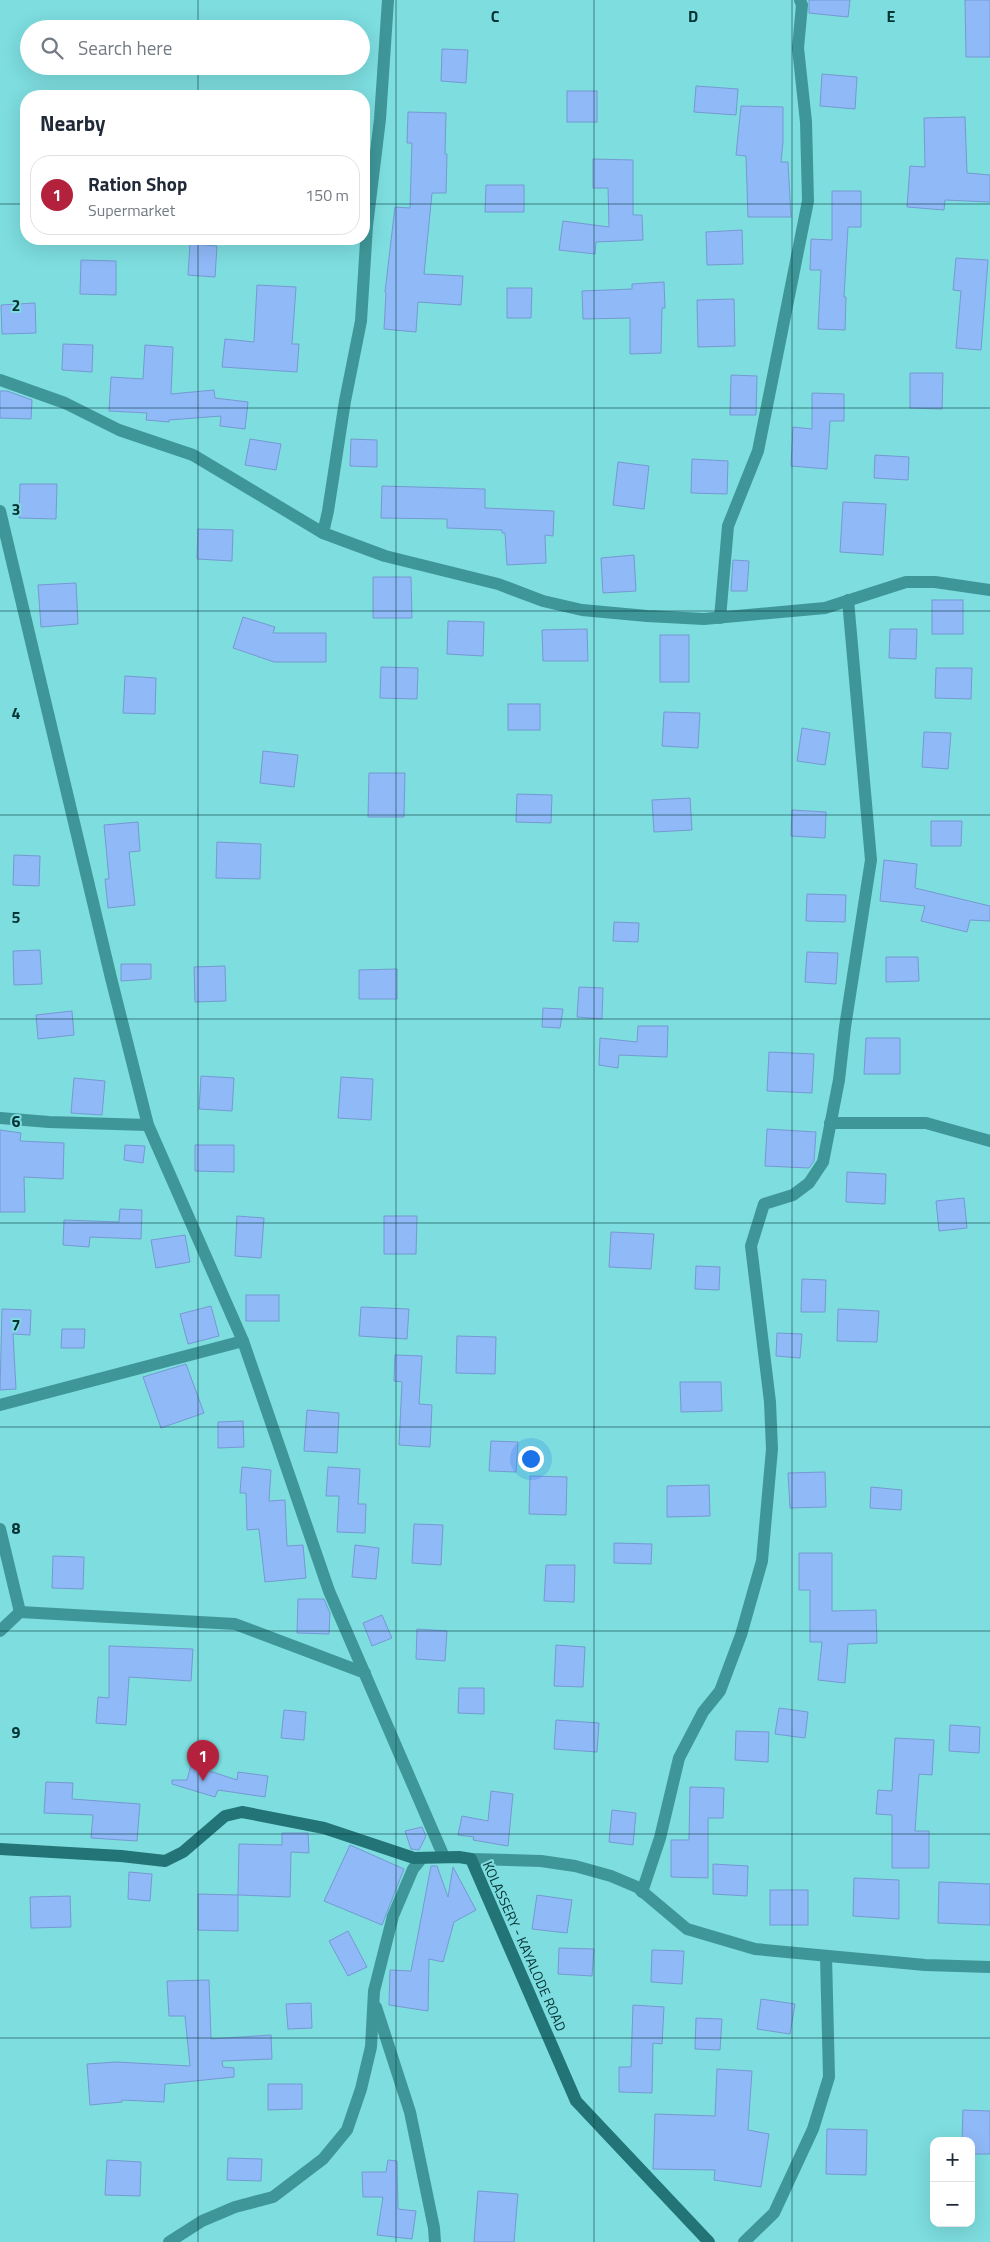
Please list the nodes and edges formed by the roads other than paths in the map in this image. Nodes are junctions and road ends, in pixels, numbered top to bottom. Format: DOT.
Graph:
graph roads {
  1 [pos="388,0"];
  2 [pos="800,0"];
  3 [pos="370,201"];
  4 [pos="366,245"];
  5 [pos="0,380"];
  6 [pos="0,512"];
  7 [pos="322,534"];
  8 [pos="990,590"];
  9 [pos="848,600"];
  10 [pos="720,618"];
  11 [pos="0,1118"];
  12 [pos="830,1123"];
  13 [pos="148,1125"];
  14 [pos="990,1141"];
  15 [pos="243,1341"];
  16 [pos="0,1406"];
  17 [pos="0,1528"];
  18 [pos="20,1612"];
  19 [pos="0,1631"];
  20 [pos="365,1673"];
  21 [pos="0,1849"];
  22 [pos="444,1857"];
  23 [pos="422,1858"];
  24 [pos="471,1859"];
  25 [pos="642,1892"];
  26 [pos="826,1956"];
  27 [pos="990,1967"];
  28 [pos="374,2001"];
  29 [pos="169,2242"];
  30 [pos="435,2242"];
  31 [pos="709,2242"];
  32 [pos="744,2242"];
  1 -- 3 [label="street"];
  2 -- 10 [label="street"];
  4 -- 7 [label="street"];
  5 -- 7 [label="street"];
  6 -- 13 [label="street"];
  7 -- 10 [label="street"];
  8 -- 9 [label="street"];
  9 -- 10 [label="street"];
  9 -- 12 [label="street"];
  11 -- 13 [label="street"];
  12 -- 14 [label="street"];
  12 -- 25 [label="street"];
  13 -- 15 [label="street"];
  15 -- 16 [label="street"];
  15 -- 20 [label="street"];
  17 -- 18 [label="street"];
  18 -- 19 [label="street"];
  18 -- 20 [label="street"];
  20 -- 22 [label="street"];
  21 -- 23 [label="main road, KOLASSERY - KAYALODE ROAD"];
  22 -- 23 [label="main road, KOLASSERY - KAYALODE ROAD"];
  22 -- 24 [label="main road, KOLASSERY - KAYALODE ROAD"];
  23 -- 28 [label="street"];
  24 -- 25 [label="street"];
  24 -- 31 [label="main road, KOLASSERY - KAYALODE ROAD"];
  25 -- 26 [label="street"];
  26 -- 27 [label="street"];
  26 -- 32 [label="street"];
  28 -- 29 [label="street"];
  28 -- 30 [label="street"];
}
